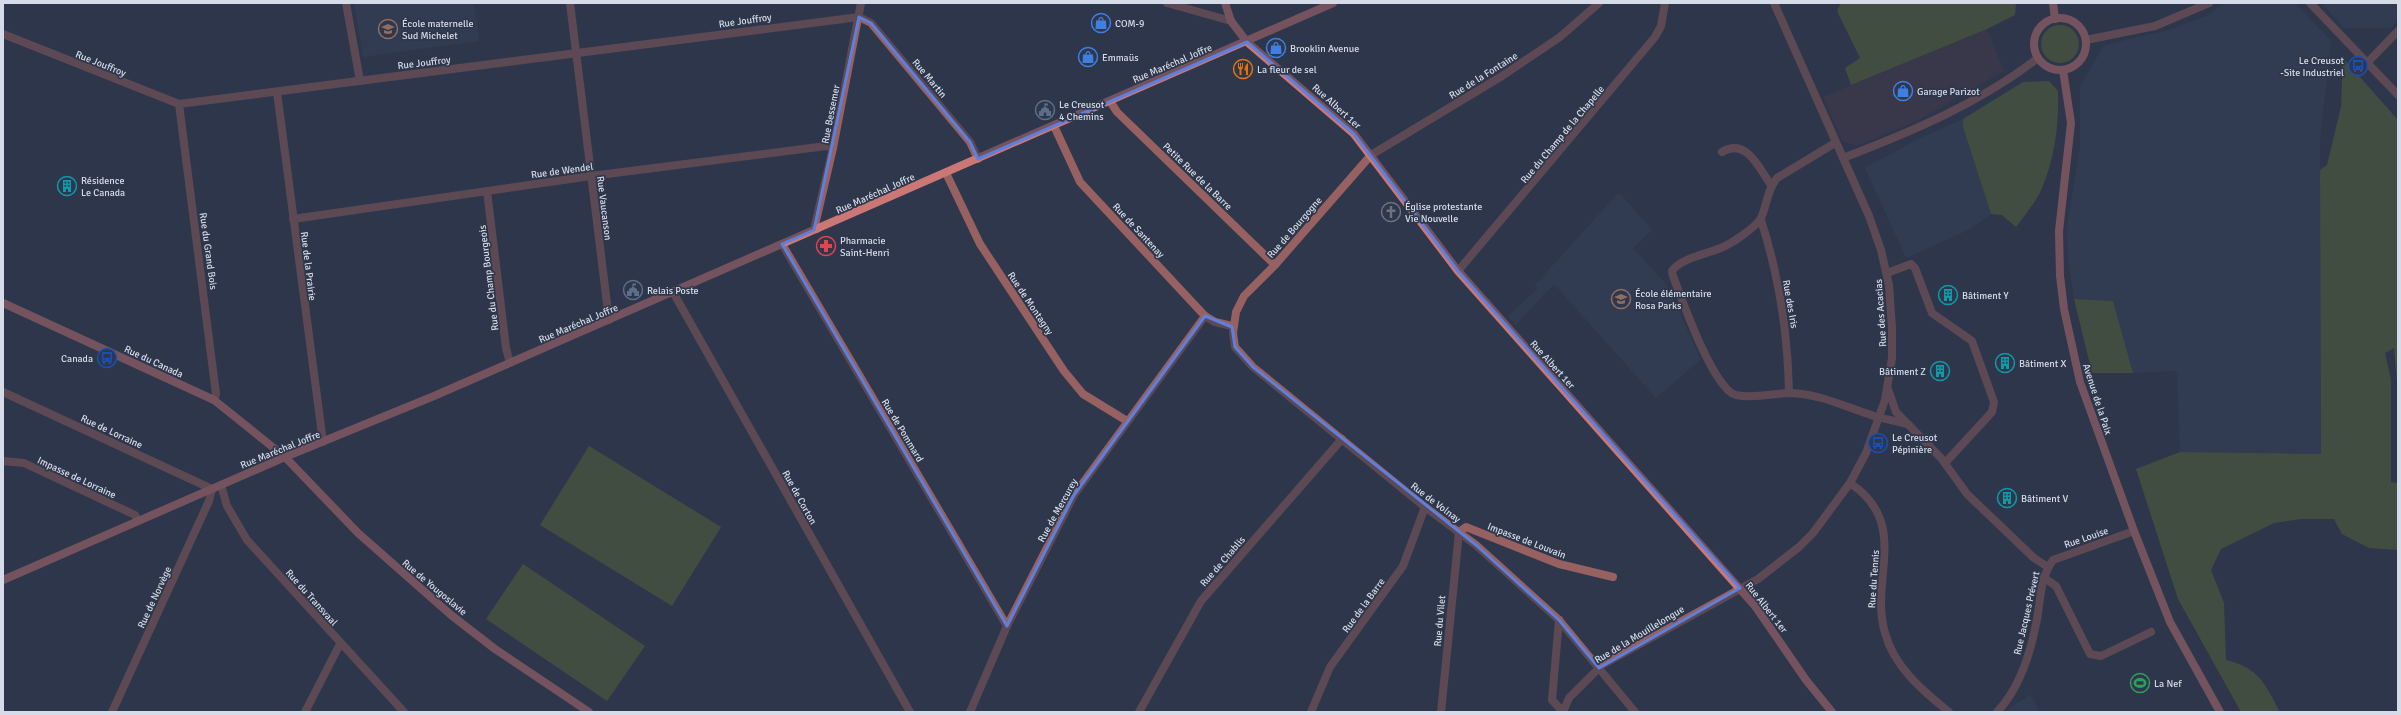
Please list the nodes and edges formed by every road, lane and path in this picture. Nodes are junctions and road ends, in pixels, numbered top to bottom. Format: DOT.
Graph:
graph roads {
  1 [pos="346,3"];
  2 [pos="570,3"];
  3 [pos="862,3"];
  4 [pos="1167,3"];
  5 [pos="1225,3"];
  6 [pos="1333,3"];
  7 [pos="1599,3"];
  8 [pos="1665,3"];
  9 [pos="1774,3"];
  10 [pos="2053,3"];
  11 [pos="2209,3"];
  12 [pos="2310,3"];
  13 [pos="859,17"];
  14 [pos="2055,19"];
  15 [pos="1231,21"];
  16 [pos="2398,30"];
  17 [pos="3,34"];
  18 [pos="2086,40"];
  19 [pos="1247,42"];
  20 [pos="576,52"];
  21 [pos="2038,58"];
  22 [pos="2368,62"];
  23 [pos="2063,70"];
  24 [pos="360,81"];
  25 [pos="277,92"];
  26 [pos="2398,96"];
  27 [pos="1110,101"];
  28 [pos="178,104"];
  29 [pos="1054,126"];
  30 [pos="1835,143"];
  31 [pos="834,148"];
  32 [pos="1722,152"];
  33 [pos="1371,155"];
  34 [pos="1843,158"];
  35 [pos="978,159"];
  36 [pos="946,173"];
  37 [pos="591,176"];
  38 [pos="1771,185"];
  39 [pos="487,191"];
  40 [pos="293,219"];
  41 [pos="1761,220"];
  42 [pos="817,229"];
  43 [pos="782,244"];
  44 [pos="1275,264"];
  45 [pos="1458,271"];
  46 [pos="1887,274"];
  47 [pos="673,292"];
  48 [pos="3,303"];
  49 [pos="1236,312"];
  50 [pos="1205,316"];
  51 [pos="609,320"];
  52 [pos="1232,326"];
  53 [pos="510,363"];
  54 [pos="1888,388"];
  55 [pos="3,392"];
  56 [pos="1788,393"];
  57 [pos="214,400"];
  58 [pos="1879,418"];
  59 [pos="1127,421"];
  60 [pos="1909,426"];
  61 [pos="1342,439"];
  62 [pos="323,442"];
  63 [pos="285,457"];
  64 [pos="3,461"];
  65 [pos="1945,463"];
  66 [pos="1850,483"];
  67 [pos="221,485"];
  68 [pos="212,488"];
  69 [pos="1425,507"];
  70 [pos="138,521"];
  71 [pos="2134,531"];
  72 [pos="1459,532"];
  73 [pos="2048,567"];
  74 [pos="1613,577"];
  75 [pos="2043,577"];
  76 [pos="3,580"];
  77 [pos="1740,588"];
  78 [pos="1559,620"];
  79 [pos="1007,626"];
  80 [pos="2150,632"];
  81 [pos="340,644"];
  82 [pos="1599,668"];
  83 [pos="112,712"];
  84 [pos="305,712"];
  85 [pos="404,712"];
  86 [pos="589,712"];
  87 [pos="910,712"];
  88 [pos="970,712"];
  89 [pos="1139,712"];
  90 [pos="1311,712"];
  91 [pos="1441,712"];
  92 [pos="1562,712"];
  93 [pos="1635,712"];
  94 [pos="1832,712"];
  95 [pos="1949,712"];
  96 [pos="1997,712"];
  97 [pos="2220,712"];
  1 -- 24 [label="street"];
  2 -- 20 [label="street, Rue Vaucanson"];
  3 -- 13 [label="street, Rue Bessemer"];
  4 -- 15 [label="street"];
  5 -- 15 [label="main road, Rue Albert 1er"];
  6 -- 19 [label="main road, Rue Maréchal Joffre"];
  7 -- 33 [label="street, Rue de la Fontaine"];
  8 -- 45 [label="street, Rue du Champ de la Chapelle"];
  9 -- 30 [label="street, Rue des Acacias"];
  10 -- 14 [label="main road"];
  11 -- 18 [label="street"];
  12 -- 22 [label="street"];
  13 -- 20 [label="street, Rue Jouffroy"];
  13 -- 31 [label="street, Rue Bessemer"];
  13 -- 35 [label="street, Rue Martin"];
  14 -- 18 [label="main road"];
  14 -- 21 [label="main road"];
  15 -- 19 [label="main road, Rue Albert 1er"];
  16 -- 22 [label="street"];
  17 -- 28 [label="street, Rue Jouffroy"];
  18 -- 23 [label="main road"];
  19 -- 27 [label="main road, Rue Maréchal Joffre"];
  19 -- 33 [label="main road, Rue Albert 1er"];
  20 -- 24 [label="street, Rue Jouffroy"];
  20 -- 37 [label="street, Rue Vaucanson"];
  21 -- 23 [label="main road"];
  21 -- 34 [label="street"];
  22 -- 26 [label="street"];
  23 -- 71 [label="main road, Avenue de la Paix"];
  24 -- 25 [label="street, Rue Jouffroy"];
  25 -- 28 [label="street, Rue Jouffroy"];
  25 -- 40 [label="street, Rue de la Prairie"];
  27 -- 29 [label="main road, Rue Maréchal Joffre"];
  27 -- 44 [label="street, Petite Rue de la Barre"];
  28 -- 57 [label="street, Rue du Grand Bois"];
  29 -- 35 [label="main road, Rue Maréchal Joffre"];
  29 -- 50 [label="street, Rue de Santenay"];
  30 -- 34 [label="street, Rue des Acacias"];
  30 -- 38 [label="street"];
  31 -- 37 [label="street, Rue de Wendel"];
  31 -- 42 [label="street, Rue Bessemer"];
  32 -- 38 [label="street"];
  33 -- 44 [label="street, Rue de Bourgogne"];
  33 -- 45 [label="main road, Rue Albert 1er"];
  34 -- 46 [label="street, Rue des Acacias"];
  35 -- 36 [label="main road, Rue Maréchal Joffre"];
  36 -- 42 [label="main road, Rue Maréchal Joffre"];
  36 -- 59 [label="street, Rue de Montagny"];
  37 -- 39 [label="street, Rue de Wendel"];
  37 -- 51 [label="street, Rue Vaucanson"];
  38 -- 41 [label="street"];
  39 -- 40 [label="street, Rue de Wendel"];
  39 -- 53 [label="street, Rue du Champ Bourgeois"];
  40 -- 62 [label="street, Rue de la Prairie"];
  41 -- 56 [label="street, Rue des Iris"];
  41 -- 56 [label="street, Rue Jacques Prévert"];
  42 -- 43 [label="main road, Rue Maréchal Joffre"];
  43 -- 47 [label="main road, Rue Maréchal Joffre"];
  43 -- 79 [label="street, Rue de Pommard"];
  44 -- 49 [label="street, Rue de Bourgogne"];
  45 -- 77 [label="main road, Rue Albert 1er"];
  46 -- 54 [label="street, Rue des Acacias"];
  46 -- 65 [label="street"];
  47 -- 51 [label="main road, Rue Maréchal Joffre"];
  47 -- 87 [label="street, Rue de Corton"];
  48 -- 57 [label="main road, Rue du Canada"];
  49 -- 52 [label="street, Rue de Volnay"];
  50 -- 52 [label="street, Rue de Santenay"];
  50 -- 59 [label="street, Rue de Mercurey"];
  51 -- 53 [label="main road, Rue Maréchal Joffre"];
  52 -- 61 [label="street, Rue de Volnay"];
  53 -- 62 [label="main road, Rue Maréchal Joffre"];
  54 -- 58 [label="street, Rue des Acacias"];
  54 -- 60 [label="street, Rue Jacques Prévert"];
  55 -- 68 [label="street, Rue de Lorraine"];
  56 -- 58 [label="street, Rue Jacques Prévert"];
  57 -- 63 [label="main road, Rue du Canada"];
  58 -- 60 [label="street, Rue Jacques Prévert"];
  58 -- 66 [label="street, Rue des Acacias"];
  59 -- 79 [label="street, Rue de Mercurey"];
  60 -- 65 [label="street, Rue Jacques Prévert"];
  61 -- 69 [label="street, Rue de Volnay"];
  61 -- 89 [label="street, Rue de Chablis"];
  62 -- 63 [label="main road, Rue Maréchal Joffre"];
  63 -- 67 [label="main road, Rue Maréchal Joffre"];
  63 -- 86 [label="main road, Rue de Yougoslavie"];
  64 -- 70 [label="street, Impasse de Lorraine"];
  65 -- 73 [label="street, Rue Jacques Prévert"];
  66 -- 77 [label="street, Rue des Acacias"];
  66 -- 95 [label="street, Rue du Tennis"];
  67 -- 68 [label="main road, Rue Maréchal Joffre"];
  67 -- 81 [label="street, Rue du Transvaal"];
  68 -- 70 [label="main road, Rue Maréchal Joffre"];
  68 -- 83 [label="street, Rue de Norvège"];
  69 -- 72 [label="street, Rue de Volnay"];
  69 -- 90 [label="street, Rue de la Barre"];
  70 -- 76 [label="main road, Rue Maréchal Joffre"];
  71 -- 73 [label="street, Rue Louise"];
  71 -- 97 [label="main road, Avenue de la Paix"];
  72 -- 74 [label="street, Impasse de Louvain"];
  72 -- 78 [label="street, Rue de Volnay"];
  72 -- 91 [label="street, Rue du Vilet"];
  73 -- 75 [label="street, Rue Jacques Prévert"];
  75 -- 80 [label="street"];
  75 -- 96 [label="street, Rue Jacques Prévert"];
  77 -- 82 [label="street, Rue de la Mouillelongue"];
  77 -- 94 [label="main road, Rue Albert 1er"];
  78 -- 82 [label="street, Rue de Volnay"];
  78 -- 92 [label="street, Rue de la Mouillelongue"];
  79 -- 88 [label="street, Rue de Mercurey"];
  81 -- 84 [label="street"];
  81 -- 85 [label="street, Rue du Transvaal"];
  82 -- 92 [label="street, Rue de la Mouillelongue"];
  82 -- 93 [label="street, Rue de Volnay"];
}
